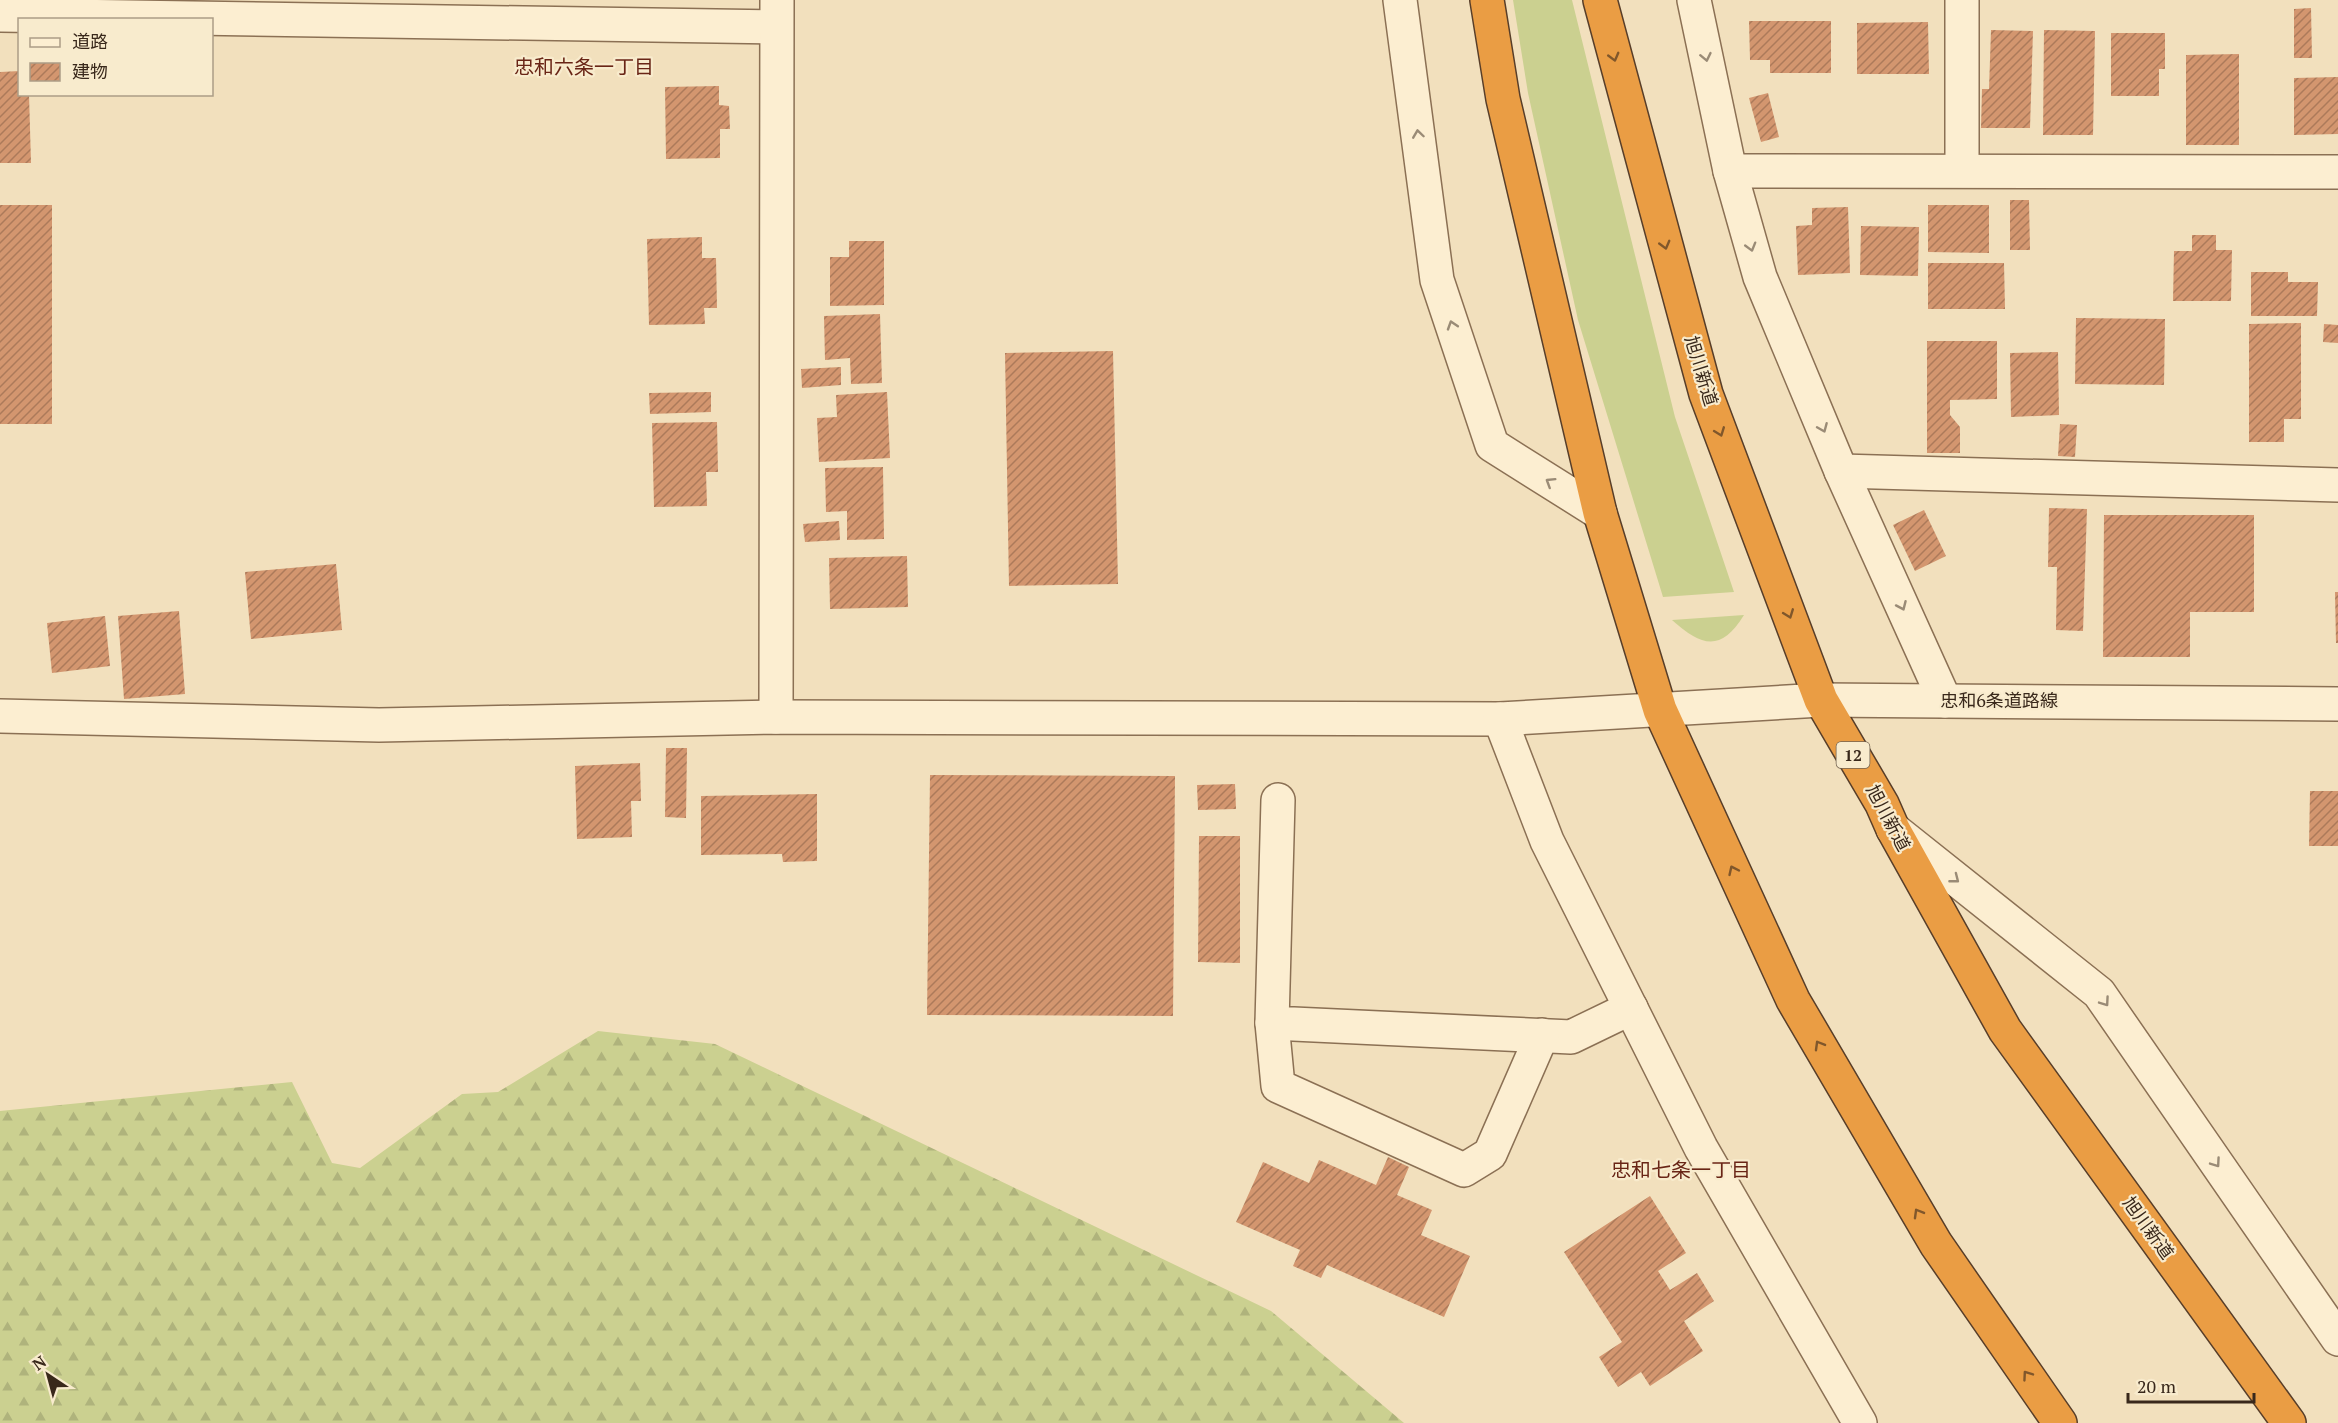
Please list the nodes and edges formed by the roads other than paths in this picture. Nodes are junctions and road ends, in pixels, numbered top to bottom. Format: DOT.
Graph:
graph roads {
  1 [pos="1400,0"];
  2 [pos="1487,0"];
  3 [pos="1600,0"];
  4 [pos="1694,0"];
  5 [pos="1962,0"];
  6 [pos="777,14"];
  7 [pos="0,15"];
  8 [pos="1962,170"];
  9 [pos="1730,171"];
  10 [pos="2338,171"];
  11 [pos="1841,471"];
  12 [pos="2338,485"];
  13 [pos="1600,513"];
  14 [pos="1821,700"];
  15 [pos="1945,701"];
  16 [pos="2338,704"];
  17 [pos="1660,710"];
  18 [pos="0,716"];
  19 [pos="776,717"];
  20 [pos="1500,719"];
  21 [pos="1278,800"];
  22 [pos="1893,829"];
  23 [pos="1631,1008"];
  24 [pos="1272,1023"];
  25 [pos="1542,1035"];
  26 [pos="2338,1339"];
  27 [pos="1860,1423"];
  28 [pos="2060,1423"];
  29 [pos="2289,1423"];
  13 -- 1 [label="street, one-way"];
  2 -- 13 [label="highway"];
  3 -- 14 [label="highway, 旭川新道 / 12, one-way"];
  4 -- 9 [label="street, one-way"];
  5 -- 8 [label="street"];
  6 -- 7 [label="street"];
  6 -- 19 [label="street"];
  8 -- 9 [label="street"];
  8 -- 10 [label="street"];
  9 -- 11 [label="street, one-way"];
  11 -- 12 [label="street"];
  11 -- 15 [label="street, one-way"];
  13 -- 17 [label="highway"];
  14 -- 15 [label="street, 忠和6条道路線"];
  14 -- 17 [label="street, 忠和6条道路線"];
  14 -- 22 [label="highway, 旭川新道 / 12"];
  15 -- 16 [label="street, 忠和6条道路線"];
  17 -- 20 [label="street, 忠和6条道路線"];
  28 -- 17 [label="highway, one-way"];
  18 -- 19 [label="street, 忠和6条道路線"];
  19 -- 20 [label="street, 忠和6条道路線"];
  20 -- 23 [label="street"];
  21 -- 24 [label="street"];
  22 -- 26 [label="street, one-way"];
  22 -- 29 [label="highway, 旭川新道 / 12"];
  23 -- 25 [label="street"];
  23 -- 27 [label="street"];
  24 -- 25 [label="street"];
  24 -- 25 [label="street"];
}
